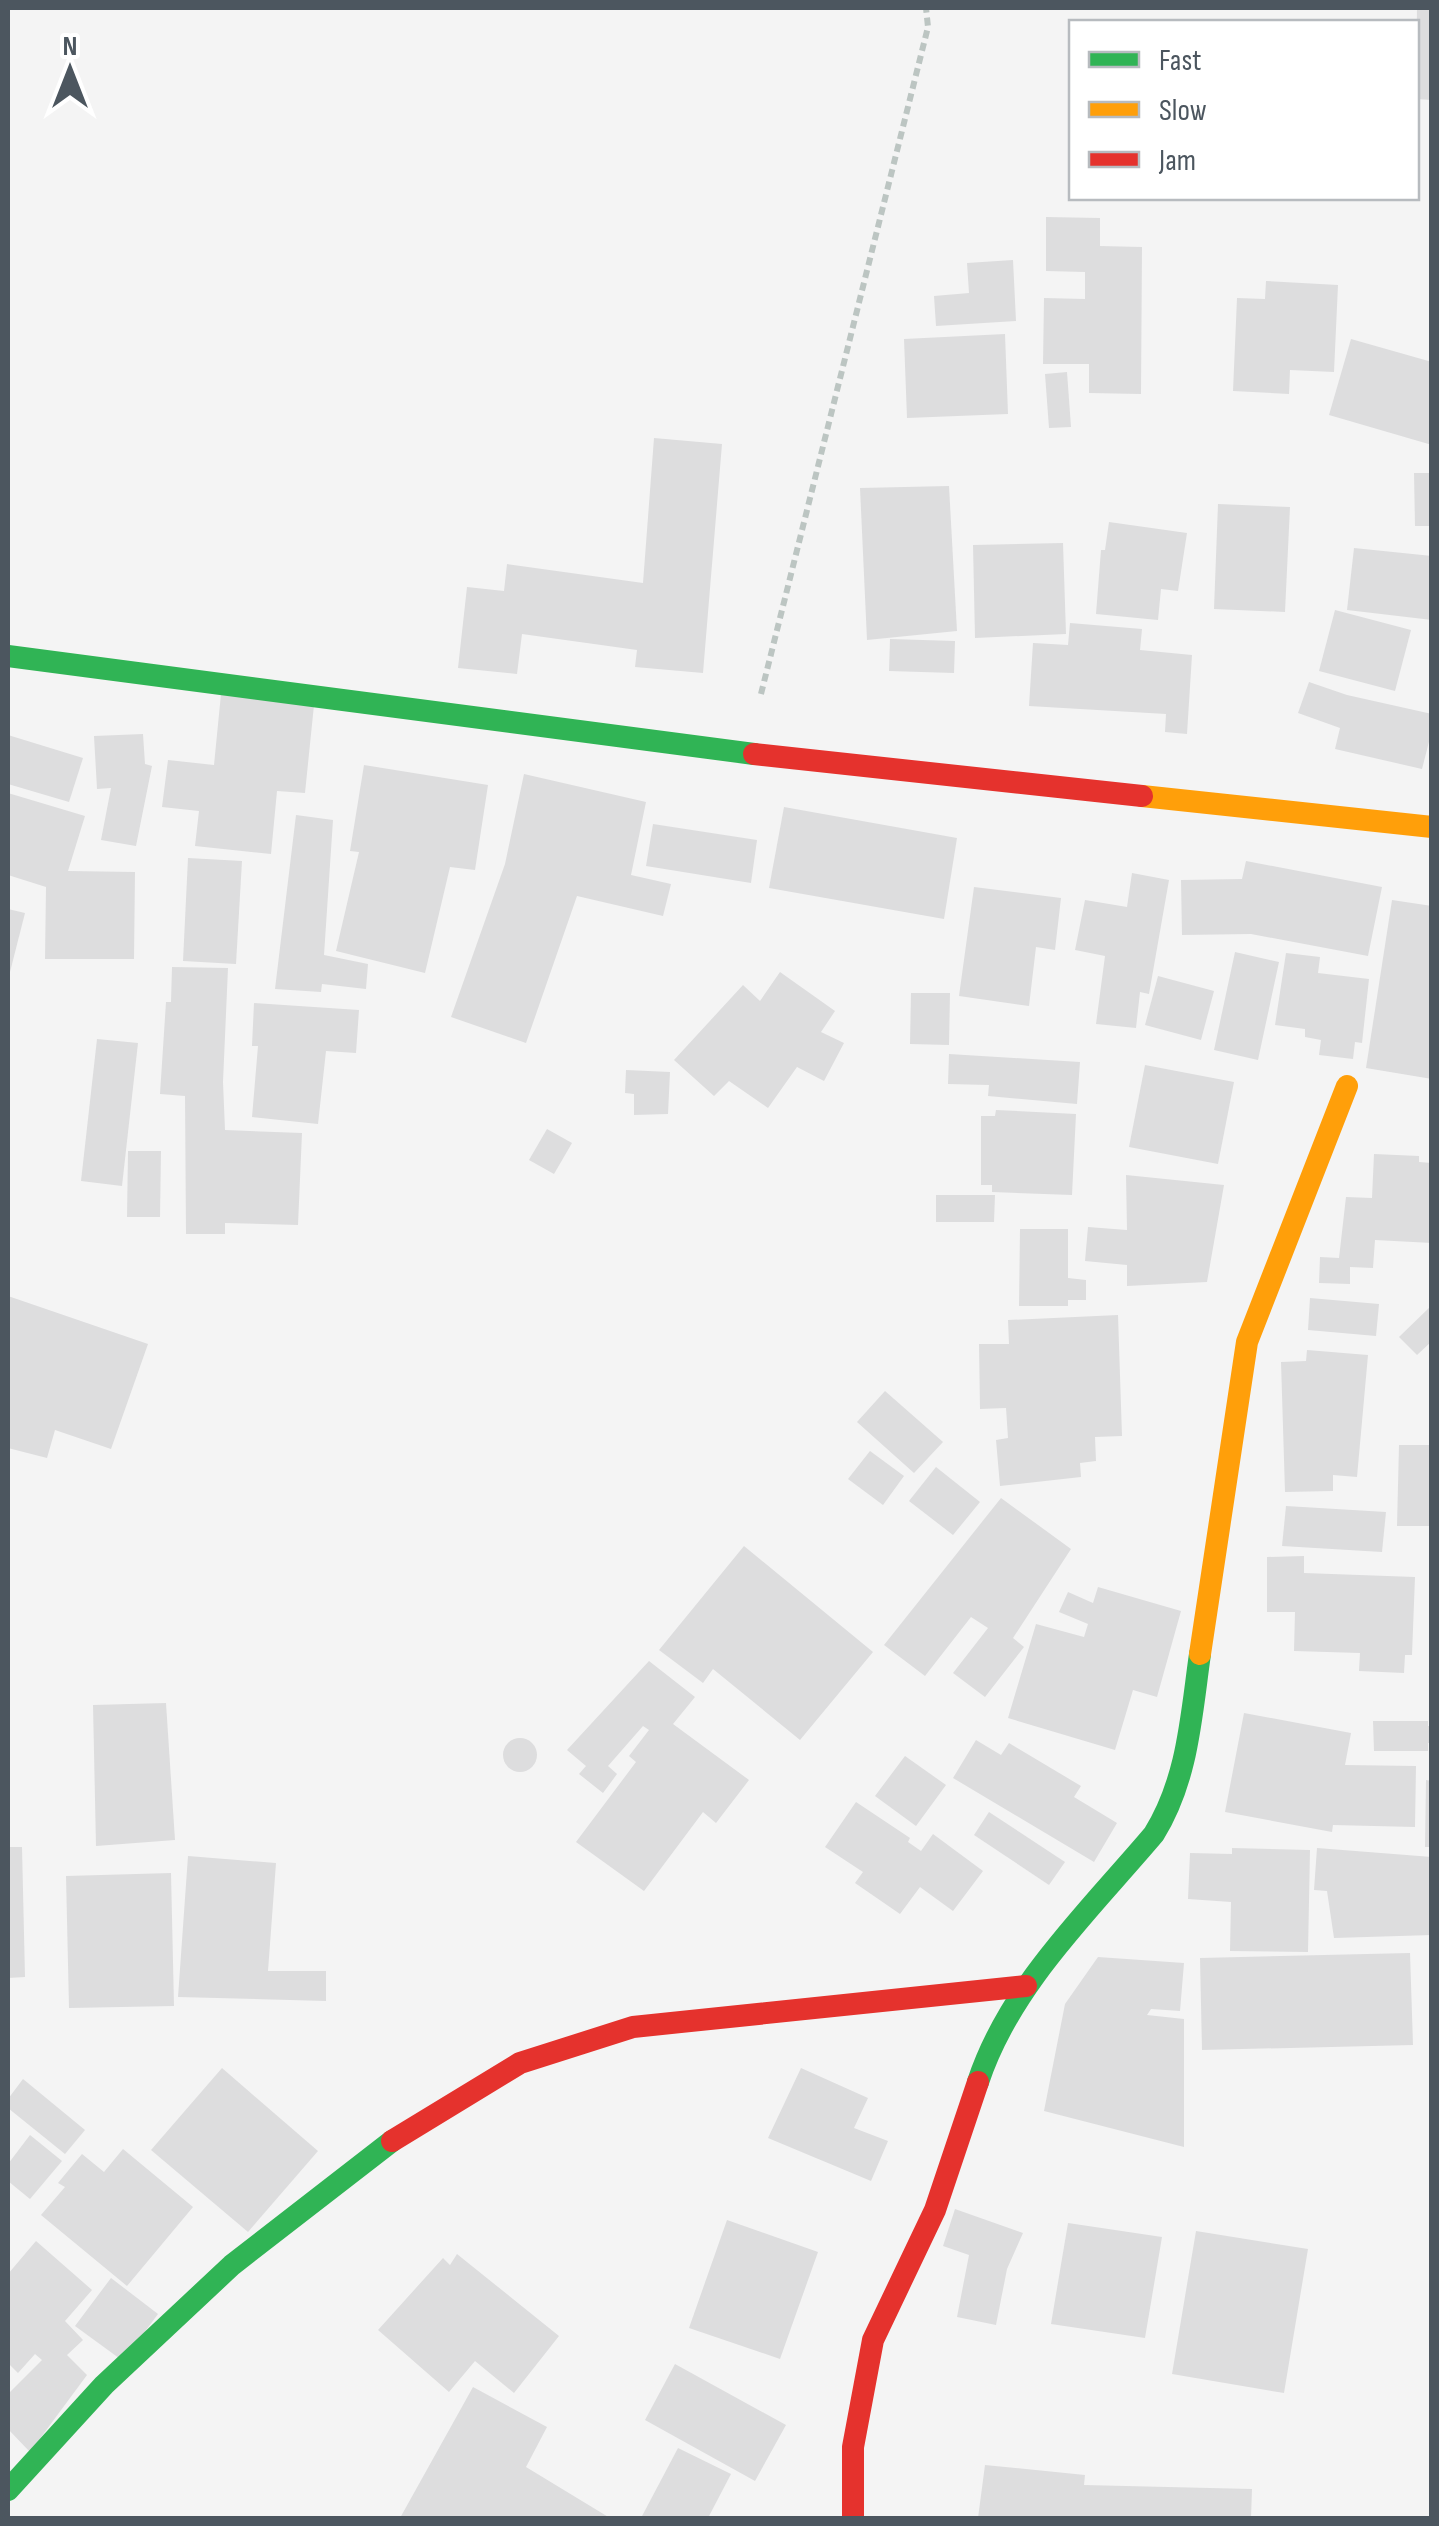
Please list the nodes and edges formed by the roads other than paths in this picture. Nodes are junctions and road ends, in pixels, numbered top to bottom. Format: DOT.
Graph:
graph roads {
  1 [pos="8,656"];
  2 [pos="1432,827"];
  3 [pos="1347,1086"];
  4 [pos="1026,1986"];
  5 [pos="8,2490"];
  6 [pos="853,2518"];
  1 -- 2 [label="street"];
  3 -- 4 [label="street"];
  4 -- 5 [label="street"];
  4 -- 6 [label="street"];
}
